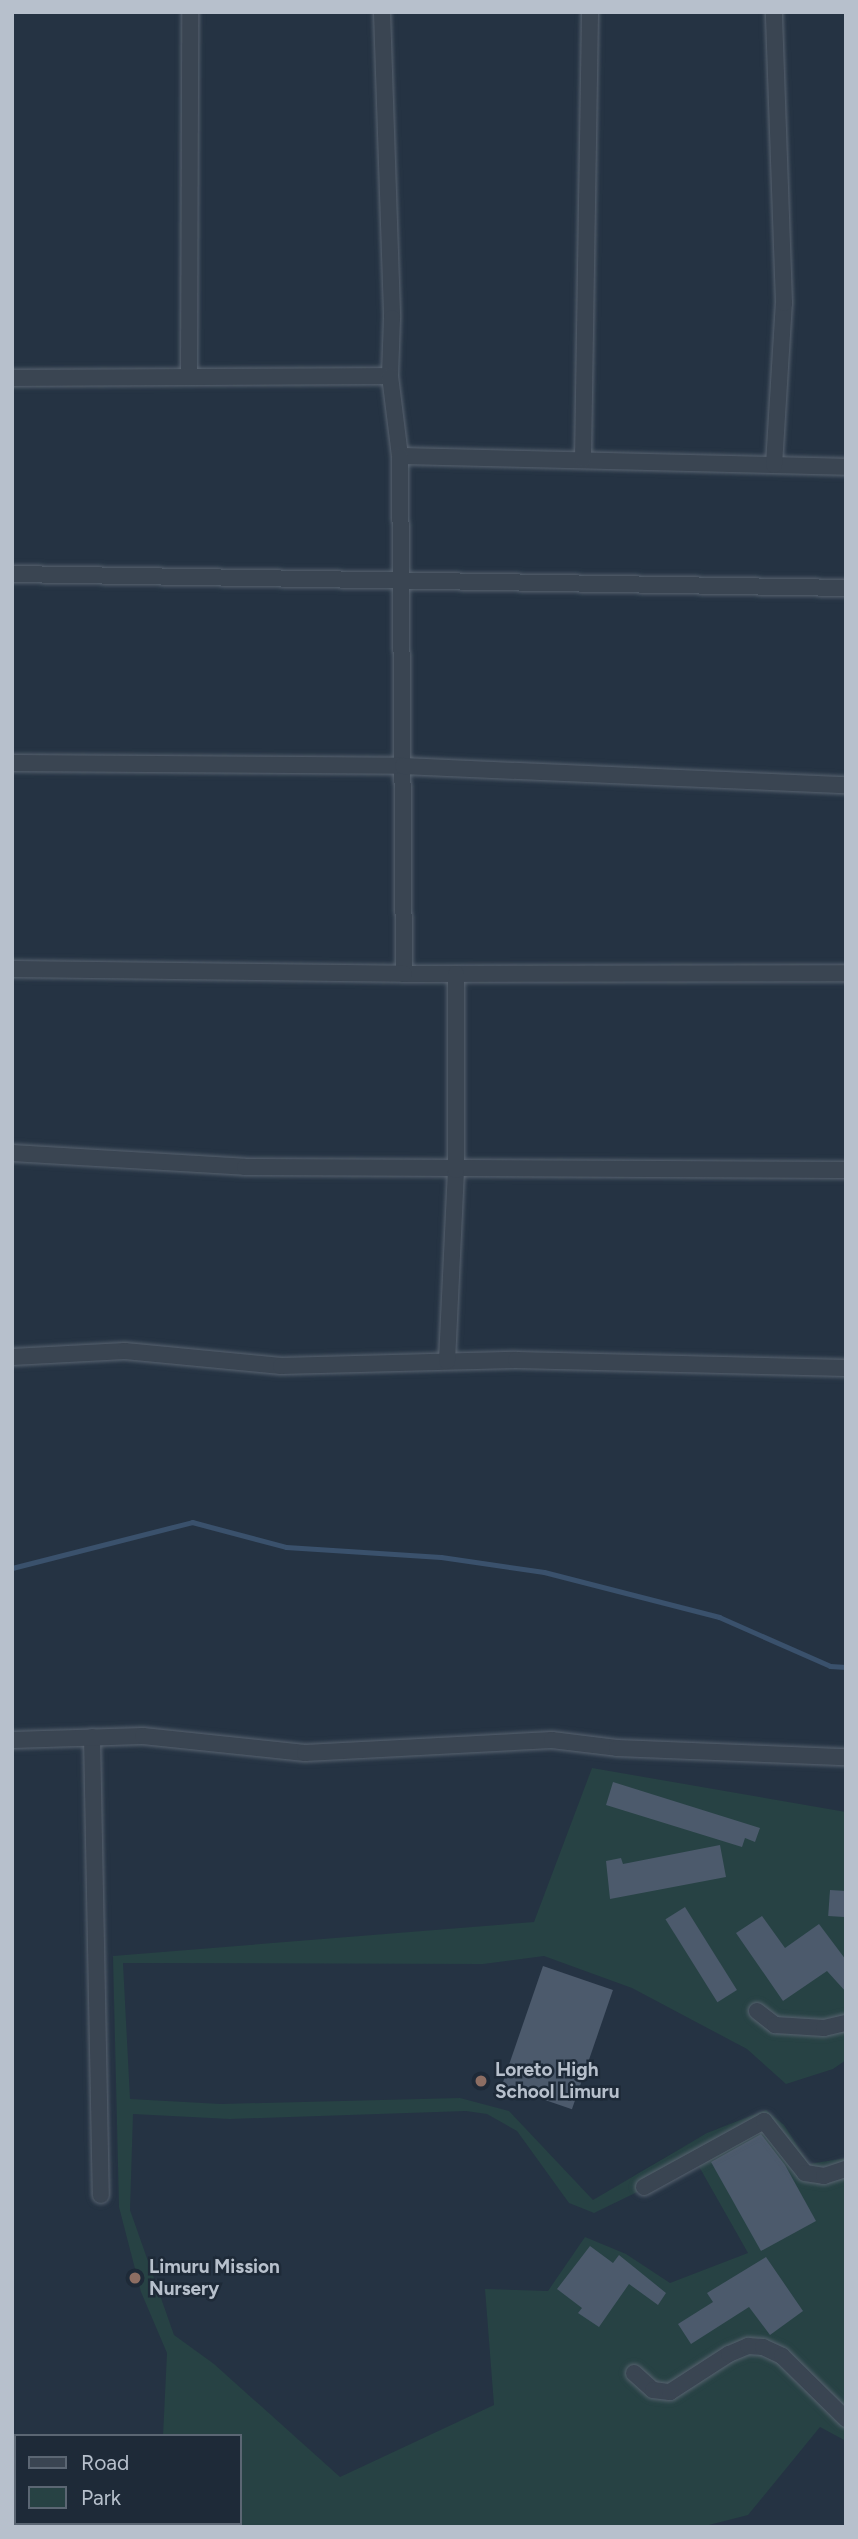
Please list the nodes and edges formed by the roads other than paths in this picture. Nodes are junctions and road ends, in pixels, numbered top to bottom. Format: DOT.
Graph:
graph roads {
  1 [pos="190,12"];
  2 [pos="382,12"];
  3 [pos="590,12"];
  4 [pos="774,12"];
  5 [pos="189,375"];
  6 [pos="390,376"];
  7 [pos="12,378"];
  8 [pos="400,456"];
  9 [pos="583,459"];
  10 [pos="774,465"];
  11 [pos="846,467"];
  12 [pos="12,575"];
  13 [pos="404,578"];
  14 [pos="846,588"];
  15 [pos="12,763"];
  16 [pos="403,766"];
  17 [pos="846,785"];
  18 [pos="12,969"];
  19 [pos="846,973"];
  20 [pos="404,974"];
  21 [pos="456,974"];
  22 [pos="12,1153"];
  23 [pos="456,1170"];
  24 [pos="846,1170"];
  25 [pos="12,1357"];
  26 [pos="447,1361"];
  27 [pos="846,1368"];
  28 [pos="92,1737"];
  29 [pos="12,1740"];
  30 [pos="846,1757"];
  31 [pos="757,2011"];
  32 [pos="846,2023"];
  33 [pos="846,2169"];
  34 [pos="644,2187"];
  35 [pos="102,2195"];
  36 [pos="634,2373"];
  37 [pos="846,2419"];
  1 -- 5 [label="street"];
  2 -- 6 [label="street"];
  3 -- 9 [label="street"];
  4 -- 10 [label="street"];
  5 -- 6 [label="street"];
  5 -- 7 [label="street"];
  6 -- 8 [label="street"];
  8 -- 9 [label="street"];
  8 -- 13 [label="street"];
  9 -- 10 [label="street"];
  10 -- 11 [label="street"];
  12 -- 13 [label="street"];
  13 -- 14 [label="street"];
  13 -- 16 [label="street"];
  15 -- 16 [label="street"];
  16 -- 17 [label="street"];
  16 -- 20 [label="street"];
  18 -- 20 [label="street"];
  19 -- 21 [label="street"];
  20 -- 21 [label="street"];
  21 -- 23 [label="street"];
  22 -- 23 [label="street"];
  23 -- 24 [label="street"];
  23 -- 26 [label="street"];
  25 -- 26 [label="street"];
  26 -- 27 [label="street"];
  28 -- 29 [label="street"];
  28 -- 30 [label="street"];
  28 -- 35 [label="street"];
  31 -- 32 [label="street"];
  33 -- 34 [label="street"];
  36 -- 37 [label="street"];
}
